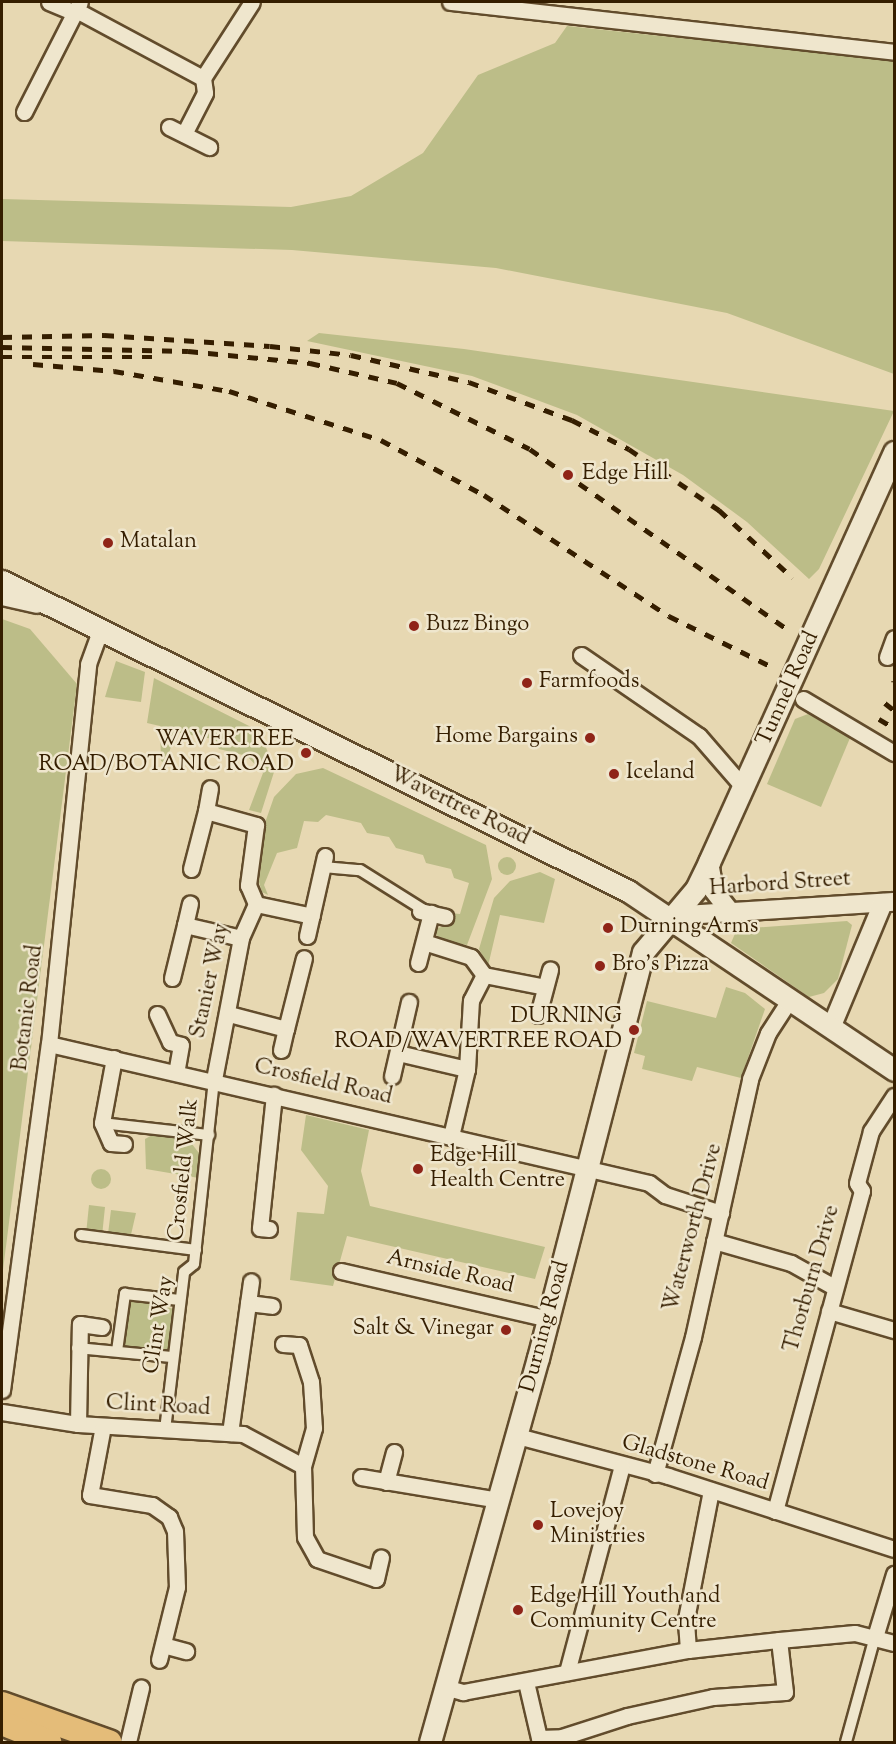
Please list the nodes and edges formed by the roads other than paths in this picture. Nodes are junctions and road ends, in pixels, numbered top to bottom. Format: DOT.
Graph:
graph roads {
  1 [pos="49,2"];
  2 [pos="252,2"];
  3 [pos="450,2"];
  4 [pos="77,8"];
  5 [pos="894,52"];
  6 [pos="203,78"];
  7 [pos="24,112"];
  8 [pos="170,127"];
  9 [pos="184,134"];
  10 [pos="209,147"];
  11 [pos="894,452"];
  12 [pos="2,581"];
  13 [pos="2,597"];
  14 [pos="60,611"];
  15 [pos="100,631"];
  16 [pos="894,638"];
  17 [pos="581,655"];
  18 [pos="886,657"];
  19 [pos="803,699"];
  20 [pos="894,753"];
  21 [pos="210,788"];
  22 [pos="744,788"];
  23 [pos="206,811"];
  24 [pos="324,861"];
  25 [pos="710,862"];
  26 [pos="191,869"];
  27 [pos="889,903"];
  28 [pos="190,904"];
  29 [pos="256,904"];
  30 [pos="431,913"];
  31 [pos="731,913"];
  32 [pos="312,916"];
  33 [pos="669,916"];
  34 [pos="185,925"];
  35 [pos="307,936"];
  36 [pos="241,938"];
  37 [pos="424,942"];
  38 [pos="304,958"];
  39 [pos="418,963"];
  40 [pos="550,970"];
  41 [pos="484,975"];
  42 [pos="172,978"];
  43 [pos="545,987"];
  44 [pos="789,1000"];
  45 [pos="410,1002"];
  46 [pos="157,1014"];
  47 [pos="229,1014"];
  48 [pos="538,1015"];
  49 [pos="831,1028"];
  50 [pos="286,1029"];
  51 [pos="49,1044"];
  52 [pos="281,1050"];
  53 [pos="398,1053"];
  54 [pos="114,1058"];
  55 [pos="467,1069"];
  56 [pos="894,1070"];
  57 [pos="176,1072"];
  58 [pos="392,1076"];
  59 [pos="214,1080"];
  60 [pos="274,1095"];
  61 [pos="894,1096"];
  62 [pos="102,1123"];
  63 [pos="209,1135"];
  64 [pos="451,1136"];
  65 [pos="124,1144"];
  66 [pos="586,1168"];
  67 [pos="721,1213"];
  68 [pos="269,1229"];
  69 [pos="81,1235"];
  70 [pos="714,1241"];
  71 [pos="196,1250"];
  72 [pos="194,1264"];
  73 [pos="341,1271"];
  74 [pos="251,1281"];
  75 [pos="834,1287"];
  76 [pos="180,1300"];
  77 [pos="248,1303"];
  78 [pos="272,1306"];
  79 [pos="829,1311"];
  80 [pos="549,1319"];
  81 [pos="102,1327"];
  82 [pos="894,1330"];
  83 [pos="283,1344"];
  84 [pos="77,1348"];
  85 [pos="117,1352"];
  86 [pos="172,1357"];
  87 [pos="2,1390"];
  88 [pos="2,1412"];
  89 [pos="78,1424"];
  90 [pos="103,1426"];
  91 [pos="165,1430"];
  92 [pos="230,1433"];
  93 [pos="516,1436"];
  94 [pos="394,1452"];
  95 [pos="303,1466"];
  96 [pos="622,1466"];
  97 [pos="655,1474"];
  98 [pos="361,1477"];
  99 [pos="386,1482"];
  100 [pos="711,1490"];
  101 [pos="498,1500"];
  102 [pos="775,1511"];
  103 [pos="894,1549"];
  104 [pos="381,1558"];
  105 [pos="894,1574"];
  106 [pos="875,1636"];
  107 [pos="779,1640"];
  108 [pos="894,1643"];
  109 [pos="163,1645"];
  110 [pos="688,1650"];
  111 [pos="186,1651"];
  112 [pos="159,1660"];
  113 [pos="567,1672"];
  114 [pos="525,1683"];
  115 [pos="445,1687"];
  116 [pos="141,1688"];
  117 [pos="2,1704"];
  118 [pos="2,1723"];
  119 [pos="50,1743"];
  120 [pos="109,1743"];
  121 [pos="128,1743"];
  122 [pos="430,1743"];
  123 [pos="846,1743"];
  1 -- 4 [label="street"];
  2 -- 6 [label="street"];
  3 -- 5 [label="street"];
  4 -- 6 [label="street"];
  4 -- 7 [label="street"];
  6 -- 9 [label="street"];
  8 -- 9 [label="street"];
  9 -- 10 [label="street"];
  11 -- 22 [label="main road, Tunnel Road"];
  12 -- 14 [label="main road, Wavertree Road"];
  13 -- 14 [label="street"];
  14 -- 15 [label="main road, Wavertree Road"];
  15 -- 33 [label="main road, Wavertree Road"];
  15 -- 51 [label="street, Botanic Road"];
  16 -- 18 [label="street"];
  17 -- 22 [label="street"];
  19 -- 20 [label="street"];
  21 -- 23 [label="street"];
  22 -- 25 [label="main road, Tunnel Road"];
  23 -- 26 [label="street"];
  23 -- 29 [label="street, Stanier Way"];
  24 -- 30 [label="street"];
  24 -- 32 [label="street"];
  25 -- 31 [label="street"];
  25 -- 33 [label="main road, Tunnel Road"];
  27 -- 31 [label="street, Harbord Street"];
  27 -- 49 [label="street"];
  28 -- 34 [label="street"];
  29 -- 32 [label="street"];
  29 -- 36 [label="street, Stanier Way"];
  30 -- 37 [label="street"];
  31 -- 33 [label="street, Harbord Street"];
  32 -- 35 [label="street"];
  33 -- 44 [label="main road, Wavertree Road"];
  33 -- 66 [label="main road, Durning Road"];
  34 -- 36 [label="street"];
  34 -- 42 [label="street"];
  36 -- 47 [label="street, Stanier Way"];
  37 -- 39 [label="street"];
  37 -- 41 [label="street"];
  38 -- 50 [label="street"];
  40 -- 43 [label="street"];
  41 -- 43 [label="street"];
  41 -- 55 [label="street"];
  43 -- 48 [label="street"];
  44 -- 49 [label="main road, Wavertree Road"];
  44 -- 67 [label="street, Waterworth Drive"];
  45 -- 53 [label="street"];
  46 -- 57 [label="street"];
  47 -- 50 [label="street"];
  47 -- 59 [label="street, Stanier Way"];
  49 -- 56 [label="main road, Wavertree Road"];
  50 -- 52 [label="street"];
  51 -- 54 [label="street, Crosfield Road"];
  51 -- 87 [label="street, Botanic Road"];
  53 -- 55 [label="street"];
  53 -- 58 [label="street"];
  54 -- 57 [label="street, Crosfield Road"];
  54 -- 62 [label="street"];
  55 -- 64 [label="street"];
  57 -- 59 [label="street, Crosfield Road"];
  59 -- 60 [label="street, Crosfield Road"];
  59 -- 63 [label="street, Crosfield Walk"];
  60 -- 64 [label="street, Crosfield Road"];
  60 -- 68 [label="street"];
  61 -- 75 [label="street, Thorburn Drive"];
  62 -- 63 [label="street"];
  62 -- 65 [label="street"];
  63 -- 71 [label="street, Crosfield Walk"];
  64 -- 66 [label="street, Crosfield Road"];
  66 -- 67 [label="street, Crosfield Road"];
  66 -- 80 [label="main road, Durning Road"];
  67 -- 70 [label="street, Waterworth Drive"];
  69 -- 71 [label="street"];
  70 -- 75 [label="street"];
  70 -- 97 [label="street, Waterworth Drive"];
  71 -- 72 [label="street, Crosfield Walk"];
  72 -- 76 [label="street, Clint Way"];
  73 -- 80 [label="street, Arnside Road"];
  74 -- 77 [label="street"];
  75 -- 79 [label="street, Thorburn Drive"];
  76 -- 85 [label="street"];
  76 -- 86 [label="street, Clint Way"];
  77 -- 78 [label="street"];
  77 -- 92 [label="street"];
  79 -- 82 [label="street"];
  79 -- 102 [label="street, Thorburn Drive"];
  80 -- 93 [label="main road, Durning Road"];
  81 -- 84 [label="street"];
  83 -- 95 [label="street"];
  84 -- 85 [label="street"];
  84 -- 89 [label="street"];
  85 -- 86 [label="street"];
  86 -- 91 [label="street, Clint Way"];
  88 -- 89 [label="street, Clint Road"];
  89 -- 90 [label="street, Clint Road"];
  90 -- 91 [label="street, Clint Road"];
  90 -- 109 [label="street"];
  91 -- 92 [label="street, Clint Road"];
  92 -- 95 [label="street, Clint Road"];
  93 -- 96 [label="street, Gladstone Road"];
  93 -- 101 [label="main road, Durning Road"];
  94 -- 99 [label="street"];
  95 -- 104 [label="street"];
  96 -- 97 [label="street, Gladstone Road"];
  96 -- 113 [label="street"];
  97 -- 100 [label="street, Gladstone Road"];
  98 -- 99 [label="street"];
  99 -- 101 [label="street"];
  100 -- 102 [label="street, Gladstone Road"];
  100 -- 110 [label="street"];
  101 -- 115 [label="main road, Durning Road"];
  102 -- 103 [label="street, Gladstone Road"];
  105 -- 106 [label="street"];
  106 -- 107 [label="street"];
  106 -- 108 [label="street"];
  106 -- 123 [label="street"];
  107 -- 110 [label="street"];
  107 -- 114 [label="street"];
  109 -- 111 [label="street"];
  109 -- 112 [label="street"];
  110 -- 113 [label="street"];
  113 -- 114 [label="street"];
  114 -- 115 [label="street"];
  115 -- 122 [label="main road, Durning Road"];
  116 -- 121 [label="street"];
  117 -- 120 [label="highway"];
  118 -- 119 [label="highway"];
}
